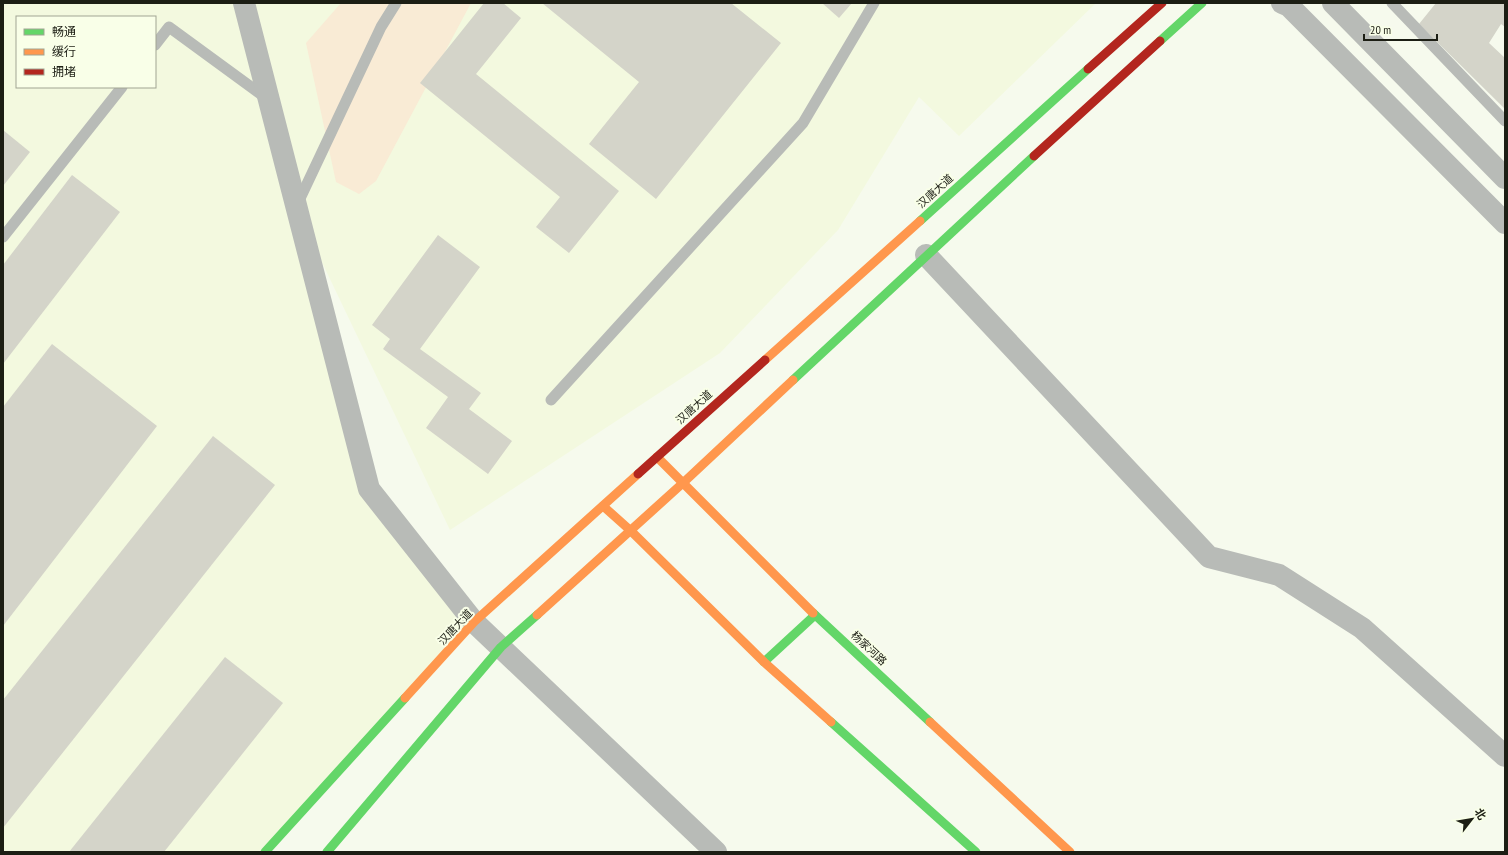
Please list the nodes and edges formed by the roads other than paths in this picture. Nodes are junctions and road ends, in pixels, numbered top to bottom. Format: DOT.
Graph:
graph roads {
  1 [pos="244,3"];
  2 [pos="396,3"];
  3 [pos="874,3"];
  4 [pos="1162,3"];
  5 [pos="1202,3"];
  6 [pos="1282,3"];
  7 [pos="1333,3"];
  8 [pos="1392,3"];
  9 [pos="156,44"];
  10 [pos="121,88"];
  11 [pos="268,99"];
  12 [pos="1505,121"];
  13 [pos="1505,178"];
  14 [pos="296,207"];
  15 [pos="1505,223"];
  16 [pos="3,237"];
  17 [pos="926,255"];
  18 [pos="551,400"];
  19 [pos="657,457"];
  20 [pos="684,482"];
  21 [pos="603,506"];
  22 [pos="631,531"];
  23 [pos="815,615"];
  24 [pos="474,622"];
  25 [pos="501,647"];
  26 [pos="764,662"];
  27 [pos="1505,756"];
  28 [pos="712,851"];
  29 [pos="265,852"];
  30 [pos="327,852"];
  31 [pos="976,852"];
  32 [pos="1070,852"];
  1 -- 11 [label="street"];
  2 -- 14 [label="lane"];
  3 -- 18 [label="lane"];
  4 -- 19 [label="main road, 汉唐大道"];
  5 -- 17 [label="main road"];
  6 -- 15 [label="street"];
  7 -- 13 [label="street"];
  8 -- 12 [label="lane"];
  9 -- 11 [label="lane"];
  10 -- 16 [label="lane"];
  11 -- 14 [label="street"];
  14 -- 24 [label="street"];
  17 -- 20 [label="main road"];
  17 -- 27 [label="street"];
  19 -- 20 [label="main road, 杨家河路"];
  19 -- 21 [label="main road, 汉唐大道"];
  20 -- 22 [label="main road"];
  20 -- 23 [label="main road, 杨家河路"];
  21 -- 22 [label="main road"];
  21 -- 24 [label="main road, 汉唐大道"];
  22 -- 25 [label="main road"];
  22 -- 26 [label="main road"];
  23 -- 26 [label="main road"];
  23 -- 32 [label="main road, 杨家河路"];
  24 -- 25 [label="street"];
  24 -- 29 [label="main road, 汉唐大道"];
  25 -- 28 [label="street"];
  25 -- 30 [label="main road"];
  26 -- 31 [label="main road"];
}
